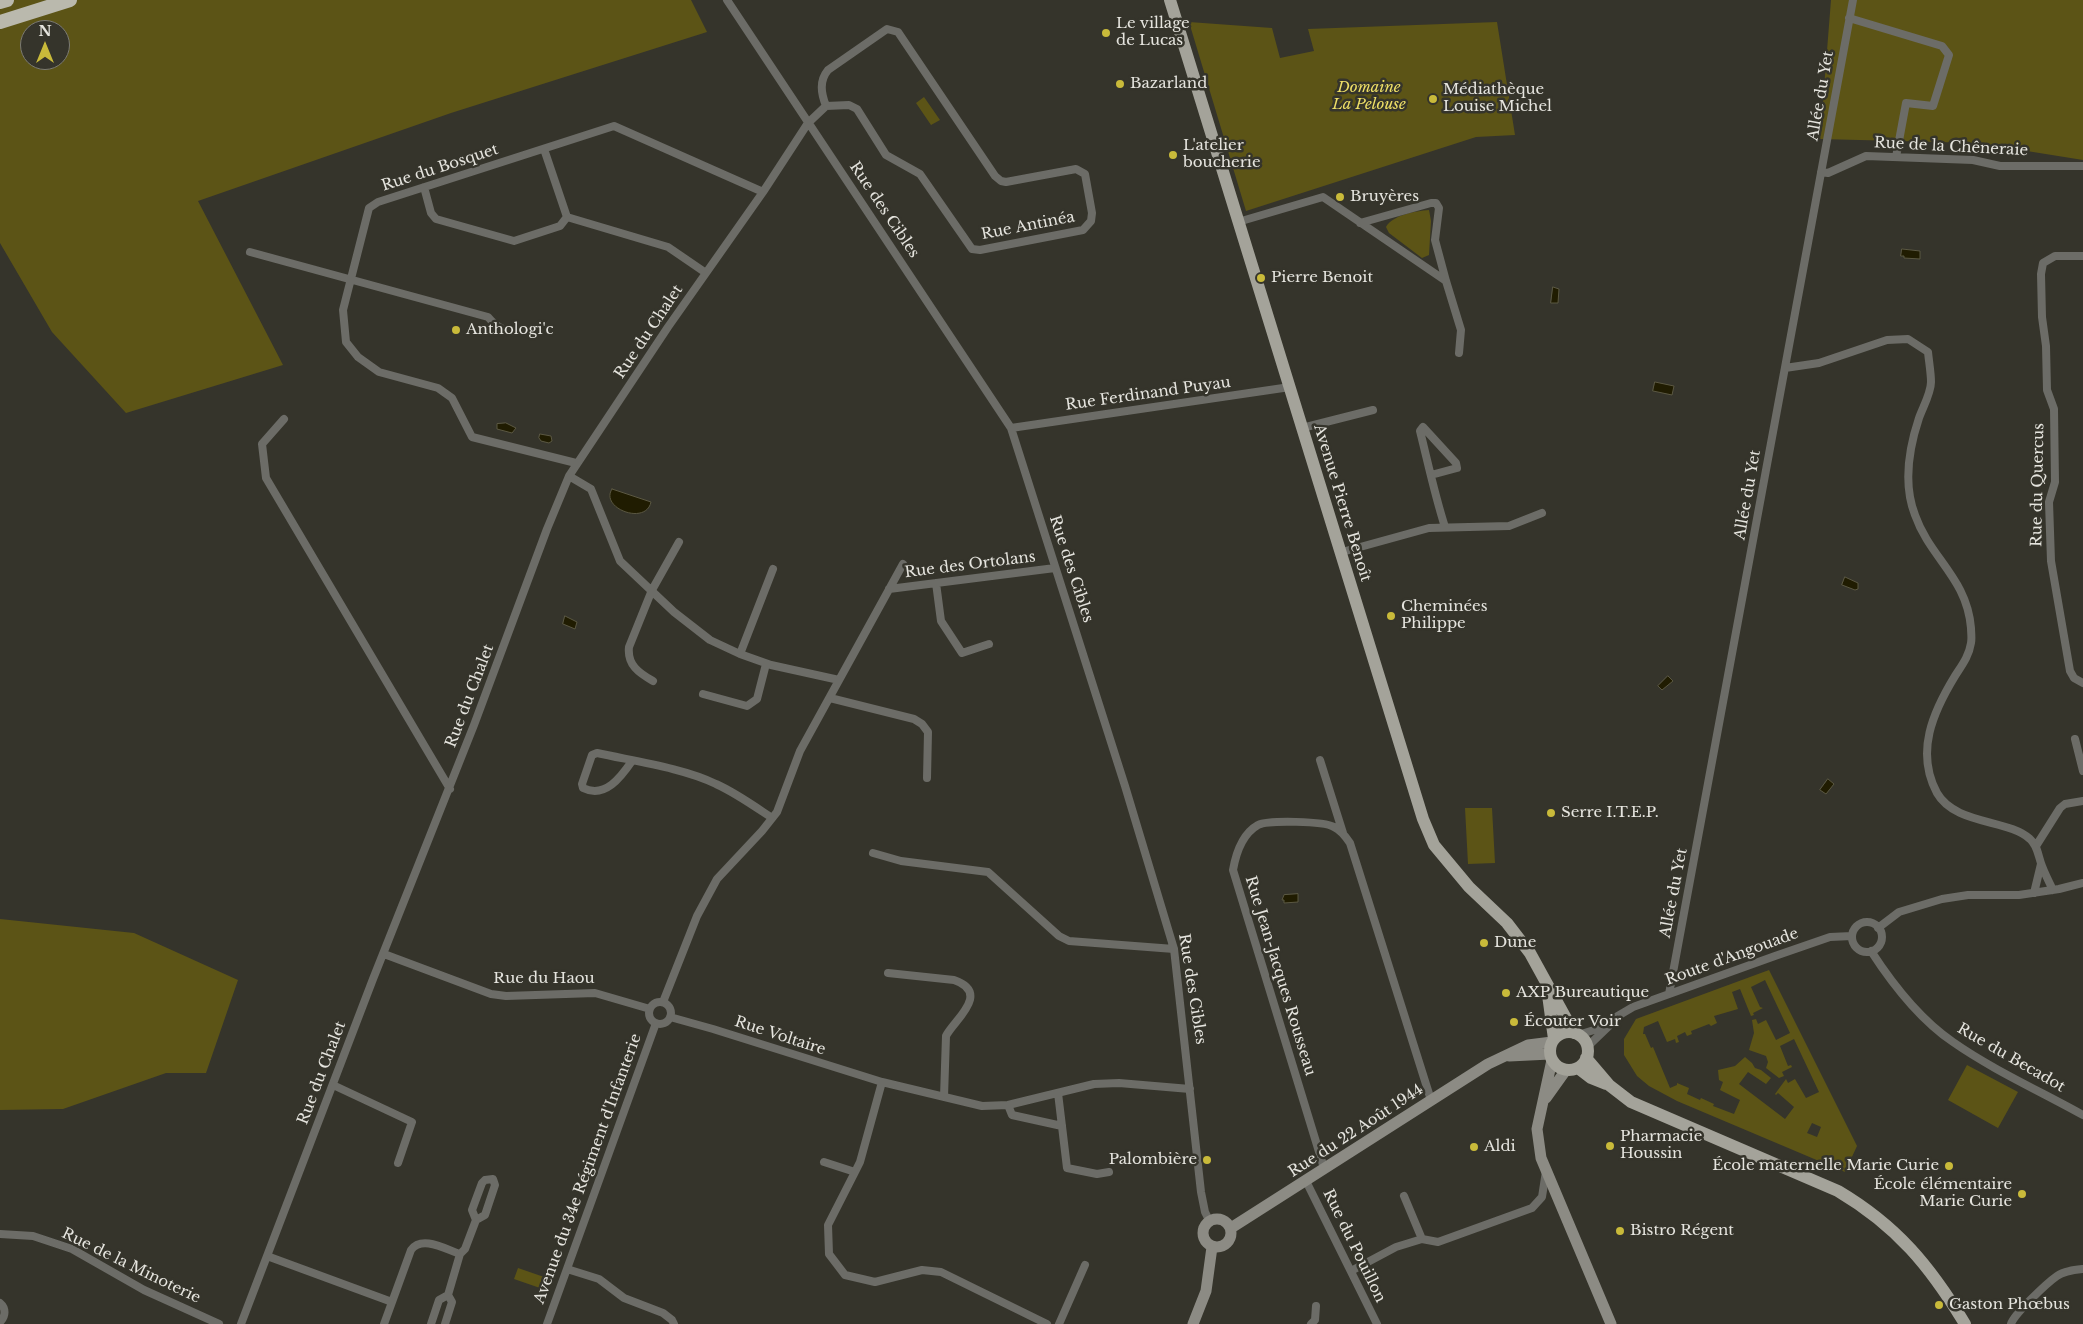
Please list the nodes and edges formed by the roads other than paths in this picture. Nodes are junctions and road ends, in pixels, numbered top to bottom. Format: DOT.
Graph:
graph roads {
  1 [pos="6,0"];
  2 [pos="70,0"];
  3 [pos="727,0"];
  4 [pos="1170,0"];
  5 [pos="1852,0"];
  6 [pos="0,2"];
  7 [pos="1849,18"];
  8 [pos="0,22"];
  9 [pos="826,106"];
  10 [pos="808,123"];
  11 [pos="544,149"];
  12 [pos="1896,157"];
  13 [pos="2083,166"];
  14 [pos="1821,172"];
  15 [pos="424,187"];
  16 [pos="763,192"];
  17 [pos="567,218"];
  18 [pos="1238,222"];
  19 [pos="1360,223"];
  20 [pos="250,252"];
  21 [pos="2083,256"];
  22 [pos="706,273"];
  23 [pos="349,280"];
  24 [pos="1446,281"];
  25 [pos="524,329"];
  26 [pos="1459,353"];
  27 [pos="1785,368"];
  28 [pos="1290,387"];
  29 [pos="1373,410"];
  30 [pos="284,419"];
  31 [pos="1011,428"];
  32 [pos="1302,428"];
  33 [pos="576,464"];
  34 [pos="1431,475"];
  35 [pos="569,476"];
  36 [pos="1542,513"];
  37 [pos="1445,528"];
  38 [pos="679,542"];
  39 [pos="1342,552"];
  40 [pos="904,564"];
  41 [pos="1055,568"];
  42 [pos="773,569"];
  43 [pos="936,583"];
  44 [pos="889,589"];
  45 [pos="652,590"];
  46 [pos="989,644"];
  47 [pos="740,654"];
  48 [pos="766,664"];
  49 [pos="839,680"];
  50 [pos="653,681"];
  51 [pos="2083,683"];
  52 [pos="703,694"];
  53 [pos="830,698"];
  54 [pos="2075,739"];
  55 [pos="1320,760"];
  56 [pos="632,761"];
  57 [pos="2083,771"];
  58 [pos="927,778"];
  59 [pos="450,789"];
  60 [pos="2083,801"];
  61 [pos="772,818"];
  62 [pos="1343,833"];
  63 [pos="2036,846"];
  64 [pos="873,853"];
  65 [pos="2041,864"];
  66 [pos="2083,882"];
  67 [pos="2054,890"];
  68 [pos="2034,893"];
  69 [pos="1878,928"];
  70 [pos="1852,936"];
  71 [pos="1174,949"];
  72 [pos="1871,951"];
  73 [pos="384,954"];
  74 [pos="888,974"];
  75 [pos="1546,982"];
  76 [pos="1669,994"];
  77 [pos="663,1002"];
  78 [pos="650,1010"];
  79 [pos="1623,1013"];
  80 [pos="670,1017"];
  81 [pos="656,1023"];
  82 [pos="1576,1034"];
  83 [pos="1552,1049"];
  84 [pos="1580,1061"];
  85 [pos="882,1082"];
  86 [pos="332,1085"];
  87 [pos="1190,1089"];
  88 [pos="1058,1093"];
  89 [pos="944,1097"];
  90 [pos="1431,1100"];
  91 [pos="1542,1103"];
  92 [pos="1008,1104"];
  93 [pos="2083,1115"];
  94 [pos="1062,1126"];
  95 [pos="824,1162"];
  96 [pos="398,1163"];
  97 [pos="1324,1168"];
  98 [pos="1546,1170"];
  99 [pos="855,1172"];
  100 [pos="1109,1172"];
  101 [pos="1306,1181"];
  102 [pos="1404,1196"];
  103 [pos="476,1220"];
  104 [pos="1210,1220"];
  105 [pos="1231,1228"];
  106 [pos="0,1234"];
  107 [pos="1422,1239"];
  108 [pos="1212,1247"];
  109 [pos="460,1254"];
  110 [pos="268,1256"];
  111 [pos="1085,1265"];
  112 [pos="567,1269"];
  113 [pos="2083,1269"];
  114 [pos="1351,1271"];
  115 [pos="448,1295"];
  116 [pos="0,1302"];
  117 [pos="392,1302"];
  118 [pos="1316,1306"];
  119 [pos="0,1322"];
  120 [pos="219,1324"];
  121 [pos="241,1324"];
  122 [pos="384,1324"];
  123 [pos="431,1324"];
  124 [pos="445,1324"];
  125 [pos="547,1324"];
  126 [pos="674,1324"];
  127 [pos="1047,1324"];
  128 [pos="1059,1324"];
  129 [pos="1193,1324"];
  130 [pos="1311,1324"];
  131 [pos="1377,1324"];
  132 [pos="1612,1324"];
  133 [pos="1966,1324"];
  134 [pos="2012,1324"];
  1 -- 6 [label="highway"];
  2 -- 8 [label="highway"];
  3 -- 10 [label="street, Rue des Cibles"];
  4 -- 18 [label="main road, Avenue Pierre Benoît"];
  5 -- 7 [label="street, Allée du Yet"];
  7 -- 12 [label="street"];
  7 -- 14 [label="street, Allée du Yet"];
  9 -- 9 [label="street, Rue Antinéa"];
  9 -- 10 [label="street, Rue du Chalet"];
  10 -- 16 [label="street, Rue du Chalet"];
  10 -- 31 [label="street, Rue des Cibles"];
  11 -- 15 [label="street, Rue du Bosquet"];
  11 -- 16 [label="street, Rue du Bosquet"];
  11 -- 17 [label="street"];
  12 -- 13 [label="street, Rue de la Chêneraie"];
  12 -- 14 [label="street, Rue de la Chêneraie"];
  14 -- 27 [label="street, Allée du Yet"];
  15 -- 17 [label="street"];
  15 -- 23 [label="street, Rue du Bosquet"];
  16 -- 22 [label="street, Rue du Chalet"];
  17 -- 22 [label="street"];
  18 -- 19 [label="street"];
  18 -- 28 [label="main road, Avenue Pierre Benoît"];
  19 -- 24 [label="street"];
  19 -- 24 [label="street"];
  20 -- 23 [label="street"];
  21 -- 51 [label="street, Rue du Quercus"];
  22 -- 33 [label="street, Rue du Chalet"];
  23 -- 25 [label="street"];
  23 -- 33 [label="street, Rue du Bosquet"];
  24 -- 26 [label="street"];
  27 -- 63 [label="street"];
  27 -- 76 [label="street, Allée du Yet"];
  28 -- 31 [label="street, Rue Ferdinand Puyau"];
  28 -- 32 [label="main road, Avenue Pierre Benoît"];
  29 -- 32 [label="street"];
  30 -- 59 [label="street"];
  31 -- 41 [label="street, Rue des Cibles"];
  32 -- 39 [label="main road, Avenue Pierre Benoît"];
  33 -- 35 [label="street, Rue du Chalet"];
  34 -- 34 [label="street"];
  34 -- 37 [label="street"];
  35 -- 45 [label="street"];
  35 -- 59 [label="street, Rue du Chalet"];
  36 -- 37 [label="street"];
  37 -- 39 [label="street"];
  38 -- 45 [label="street"];
  39 -- 75 [label="main road, Avenue Pierre Benoît"];
  40 -- 44 [label="street"];
  41 -- 43 [label="street, Rue des Ortolans"];
  41 -- 71 [label="street, Rue des Cibles"];
  42 -- 47 [label="street"];
  43 -- 44 [label="street, Rue des Ortolans"];
  43 -- 46 [label="street"];
  44 -- 49 [label="street"];
  45 -- 47 [label="street"];
  45 -- 50 [label="street"];
  47 -- 48 [label="street"];
  48 -- 49 [label="street"];
  48 -- 52 [label="street"];
  49 -- 53 [label="street"];
  53 -- 58 [label="street"];
  53 -- 61 [label="street"];
  54 -- 57 [label="street"];
  55 -- 62 [label="street"];
  56 -- 56 [label="street"];
  56 -- 61 [label="street"];
  59 -- 73 [label="street, Rue du Chalet"];
  60 -- 63 [label="street"];
  61 -- 77 [label="street"];
  62 -- 90 [label="street"];
  62 -- 97 [label="street, Rue Jean-Jacques Rousseau"];
  63 -- 65 [label="street"];
  64 -- 71 [label="street"];
  65 -- 67 [label="street"];
  65 -- 68 [label="street"];
  66 -- 67 [label="street"];
  67 -- 68 [label="street"];
  68 -- 69 [label="street"];
  69 -- 70 [label="street"];
  69 -- 72 [label="street"];
  70 -- 72 [label="street"];
  70 -- 76 [label="street, Route d'Angouade"];
  71 -- 87 [label="street, Rue des Cibles"];
  72 -- 93 [label="street, Rue du Becadot"];
  73 -- 78 [label="street, Rue du Haou"];
  73 -- 86 [label="street, Rue du Chalet"];
  74 -- 89 [label="street"];
  75 -- 82 [label="main road, Avenue Pierre Benoît"];
  75 -- 83 [label="main road, Avenue Pierre Benoît"];
  76 -- 79 [label="street, Route d'Angouade"];
  77 -- 78 [label="street"];
  77 -- 80 [label="street"];
  78 -- 81 [label="street"];
  79 -- 82 [label="street, Route d'Angouade"];
  79 -- 84 [label="street, Route d'Angouade"];
  80 -- 81 [label="street"];
  80 -- 85 [label="street, Rue Voltaire"];
  81 -- 112 [label="street, Avenue du 34e Régiment d'Infanterie"];
  82 -- 83 [label="main road"];
  82 -- 84 [label="main road"];
  83 -- 84 [label="main road"];
  83 -- 90 [label="street, Rue du 22 Août 1944"];
  83 -- 91 [label="street"];
  84 -- 91 [label="street"];
  84 -- 133 [label="main road"];
  85 -- 89 [label="street, Rue Voltaire"];
  85 -- 99 [label="street"];
  86 -- 96 [label="street"];
  86 -- 110 [label="street, Rue du Chalet"];
  87 -- 88 [label="street, Rue Voltaire"];
  87 -- 104 [label="street, Rue des Cibles"];
  88 -- 92 [label="street, Rue Voltaire"];
  88 -- 94 [label="street"];
  89 -- 92 [label="street, Rue Voltaire"];
  90 -- 97 [label="street, Rue du 22 Août 1944"];
  91 -- 98 [label="street"];
  92 -- 94 [label="street"];
  94 -- 100 [label="street"];
  95 -- 99 [label="street"];
  97 -- 101 [label="street, Rue du 22 Août 1944"];
  98 -- 107 [label="street"];
  98 -- 132 [label="street"];
  99 -- 127 [label="street"];
  101 -- 105 [label="street, Rue du 22 Août 1944"];
  101 -- 114 [label="street, Rue du Pouillon"];
  102 -- 107 [label="street"];
  103 -- 103 [label="street"];
  103 -- 109 [label="street"];
  104 -- 105 [label="street"];
  104 -- 108 [label="street"];
  105 -- 108 [label="street"];
  106 -- 120 [label="street, Rue de la Minoterie"];
  107 -- 114 [label="street"];
  108 -- 129 [label="street"];
  109 -- 115 [label="street"];
  109 -- 117 [label="street"];
  110 -- 117 [label="street"];
  110 -- 121 [label="street, Rue du Chalet"];
  111 -- 128 [label="street"];
  112 -- 125 [label="street, Avenue du 34e Régiment d'Infanterie"];
  112 -- 126 [label="street"];
  113 -- 134 [label="street"];
  114 -- 131 [label="street, Rue du Pouillon"];
  115 -- 123 [label="street"];
  115 -- 124 [label="street"];
  116 -- 119 [label="street"];
  117 -- 122 [label="street"];
  118 -- 130 [label="street"];
}
